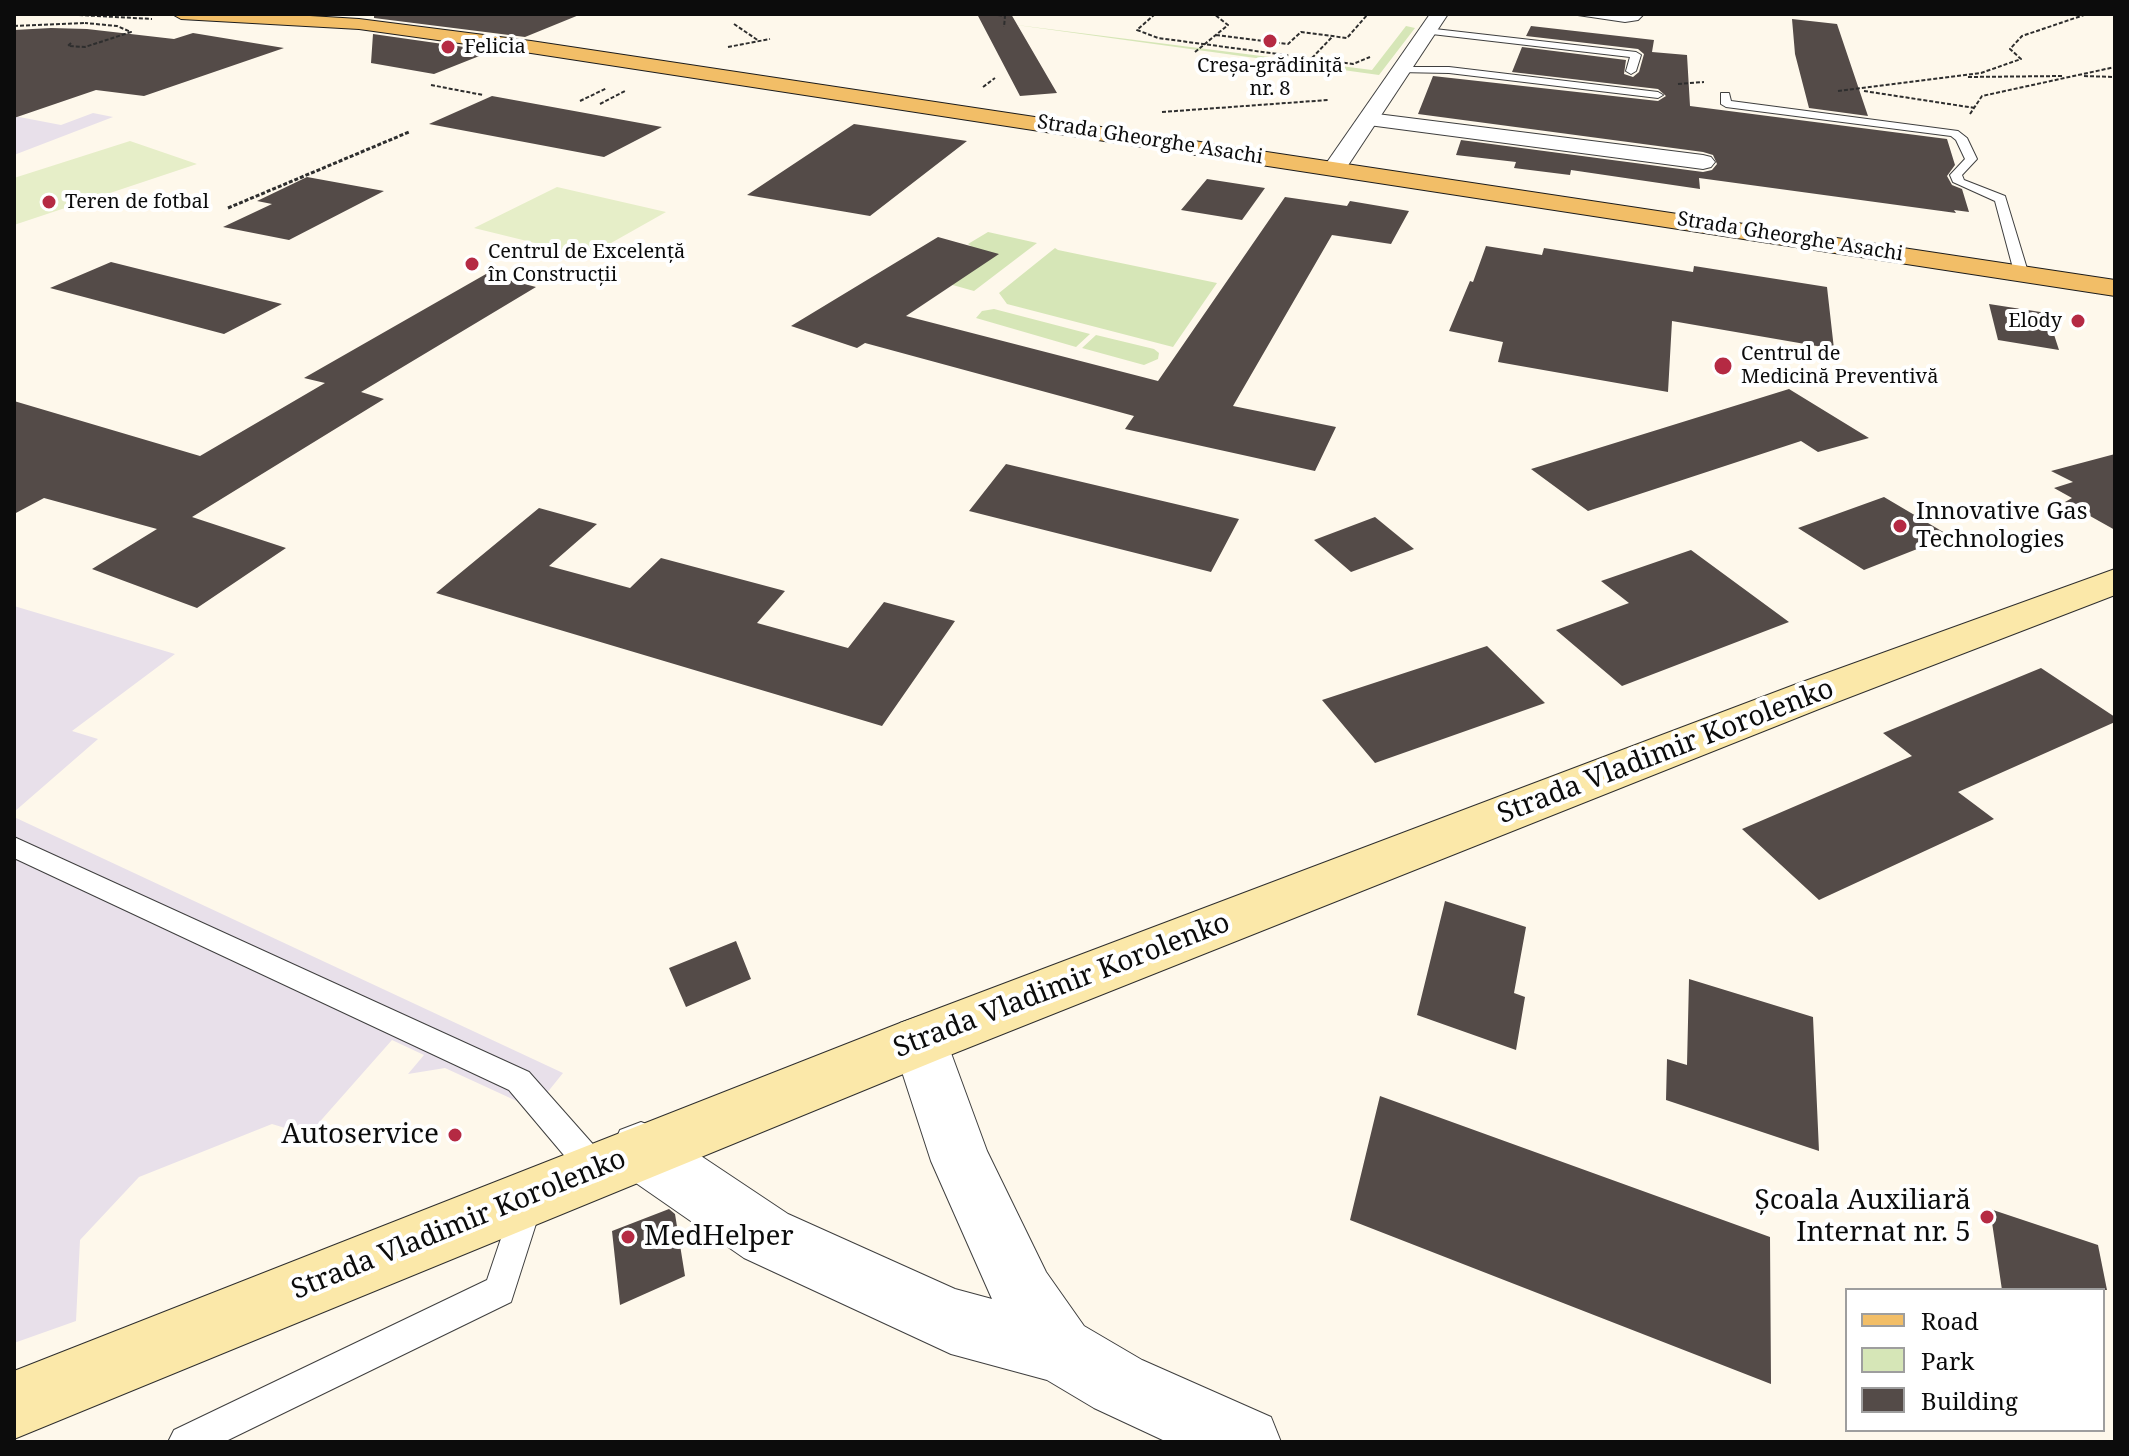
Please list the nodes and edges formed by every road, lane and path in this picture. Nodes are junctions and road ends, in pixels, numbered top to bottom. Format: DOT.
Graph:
graph roads {
  1 [pos="181,14"];
  2 [pos="992,14"];
  3 [pos="1155,14"];
  4 [pos="1214,14"];
  5 [pos="1368,14"];
  6 [pos="1439,14"];
  7 [pos="1575,14"];
  8 [pos="1640,14"];
  9 [pos="2087,14"];
  10 [pos="287,16"];
  11 [pos="91,21"];
  12 [pos="85,23"];
  13 [pos="734,24"];
  14 [pos="14,26"];
  15 [pos="1004,27"];
  16 [pos="1426,31"];
  17 [pos="1216,35"];
  18 [pos="1333,36"];
  19 [pos="759,41"];
  20 [pos="71,43"];
  21 [pos="1205,44"];
  22 [pos="1374,51"];
  23 [pos="1195,52"];
  24 [pos="1312,58"];
  25 [pos="2115,67"];
  26 [pos="1401,70"];
  27 [pos="1631,71"];
  28 [pos="2078,75"];
  29 [pos="1951,77"];
  30 [pos="2115,77"];
  31 [pos="615,84"];
  32 [pos="431,85"];
  33 [pos="633,87"];
  34 [pos="1672,89"];
  35 [pos="1855,89"];
  36 [pos="1835,92"];
  37 [pos="483,95"];
  38 [pos="1658,95"];
  39 [pos="1725,95"];
  40 [pos="1328,100"];
  41 [pos="580,101"];
  42 [pos="600,104"];
  43 [pos="1975,108"];
  44 [pos="1148,113"];
  45 [pos="1369,119"];
  46 [pos="409,132"];
  47 [pos="1954,133"];
  48 [pos="1703,162"];
  49 [pos="1335,168"];
  50 [pos="228,208"];
  51 [pos="2021,272"];
  52 [pos="2115,288"];
  53 [pos="2115,581"];
  54 [pos="14,847"];
  55 [pos="920,1041"];
  56 [pos="618,1160"];
  57 [pos="530,1196"];
  58 [pos="1060,1350"];
  59 [pos="14,1405"];
  60 [pos="186,1442"];
  61 [pos="1246,1442"];
  1 -- 10 [label="main road, Strada Gheorghe Asachi"];
  2 -- 15 [label="path"];
  3 -- 21 [label="path"];
  4 -- 17 [label="path"];
  5 -- 18 [label="path"];
  6 -- 16 [label="street"];
  7 -- 8 [label="lane"];
  9 -- 29 [label="path"];
  10 -- 49 [label="main road, Strada Gheorghe Asachi"];
  11 -- 12 [label="path"];
  12 -- 14 [label="path"];
  12 -- 20 [label="path"];
  13 -- 19 [label="path"];
  16 -- 26 [label="street"];
  16 -- 27 [label="lane"];
  17 -- 18 [label="path"];
  17 -- 21 [label="path"];
  18 -- 24 [label="path"];
  21 -- 23 [label="path"];
  21 -- 24 [label="path"];
  22 -- 24 [label="path"];
  25 -- 28 [label="path"];
  26 -- 38 [label="lane"];
  26 -- 45 [label="street"];
  28 -- 29 [label="path"];
  28 -- 30 [label="path"];
  28 -- 43 [label="path"];
  29 -- 35 [label="path"];
  31 -- 41 [label="path"];
  32 -- 37 [label="path"];
  33 -- 42 [label="path"];
  34 -- 39 [label="path"];
  35 -- 36 [label="path"];
  35 -- 43 [label="path"];
  39 -- 47 [label="lane"];
  40 -- 44 [label="path"];
  43 -- 47 [label="path"];
  45 -- 48 [label="street"];
  45 -- 49 [label="street"];
  46 -- 50 [label="path"];
  47 -- 51 [label="lane"];
  49 -- 51 [label="main road, Strada Gheorghe Asachi"];
  51 -- 52 [label="main road, Strada Gheorghe Asachi"];
  53 -- 55 [label="main road, Strada Vladimir Korolenko"];
  54 -- 56 [label="lane"];
  55 -- 56 [label="main road, Strada Vladimir Korolenko"];
  55 -- 58 [label="street"];
  56 -- 57 [label="main road, Strada Vladimir Korolenko"];
  56 -- 58 [label="street"];
  57 -- 59 [label="main road, Strada Vladimir Korolenko"];
  57 -- 60 [label="lane"];
  58 -- 61 [label="street"];
}
